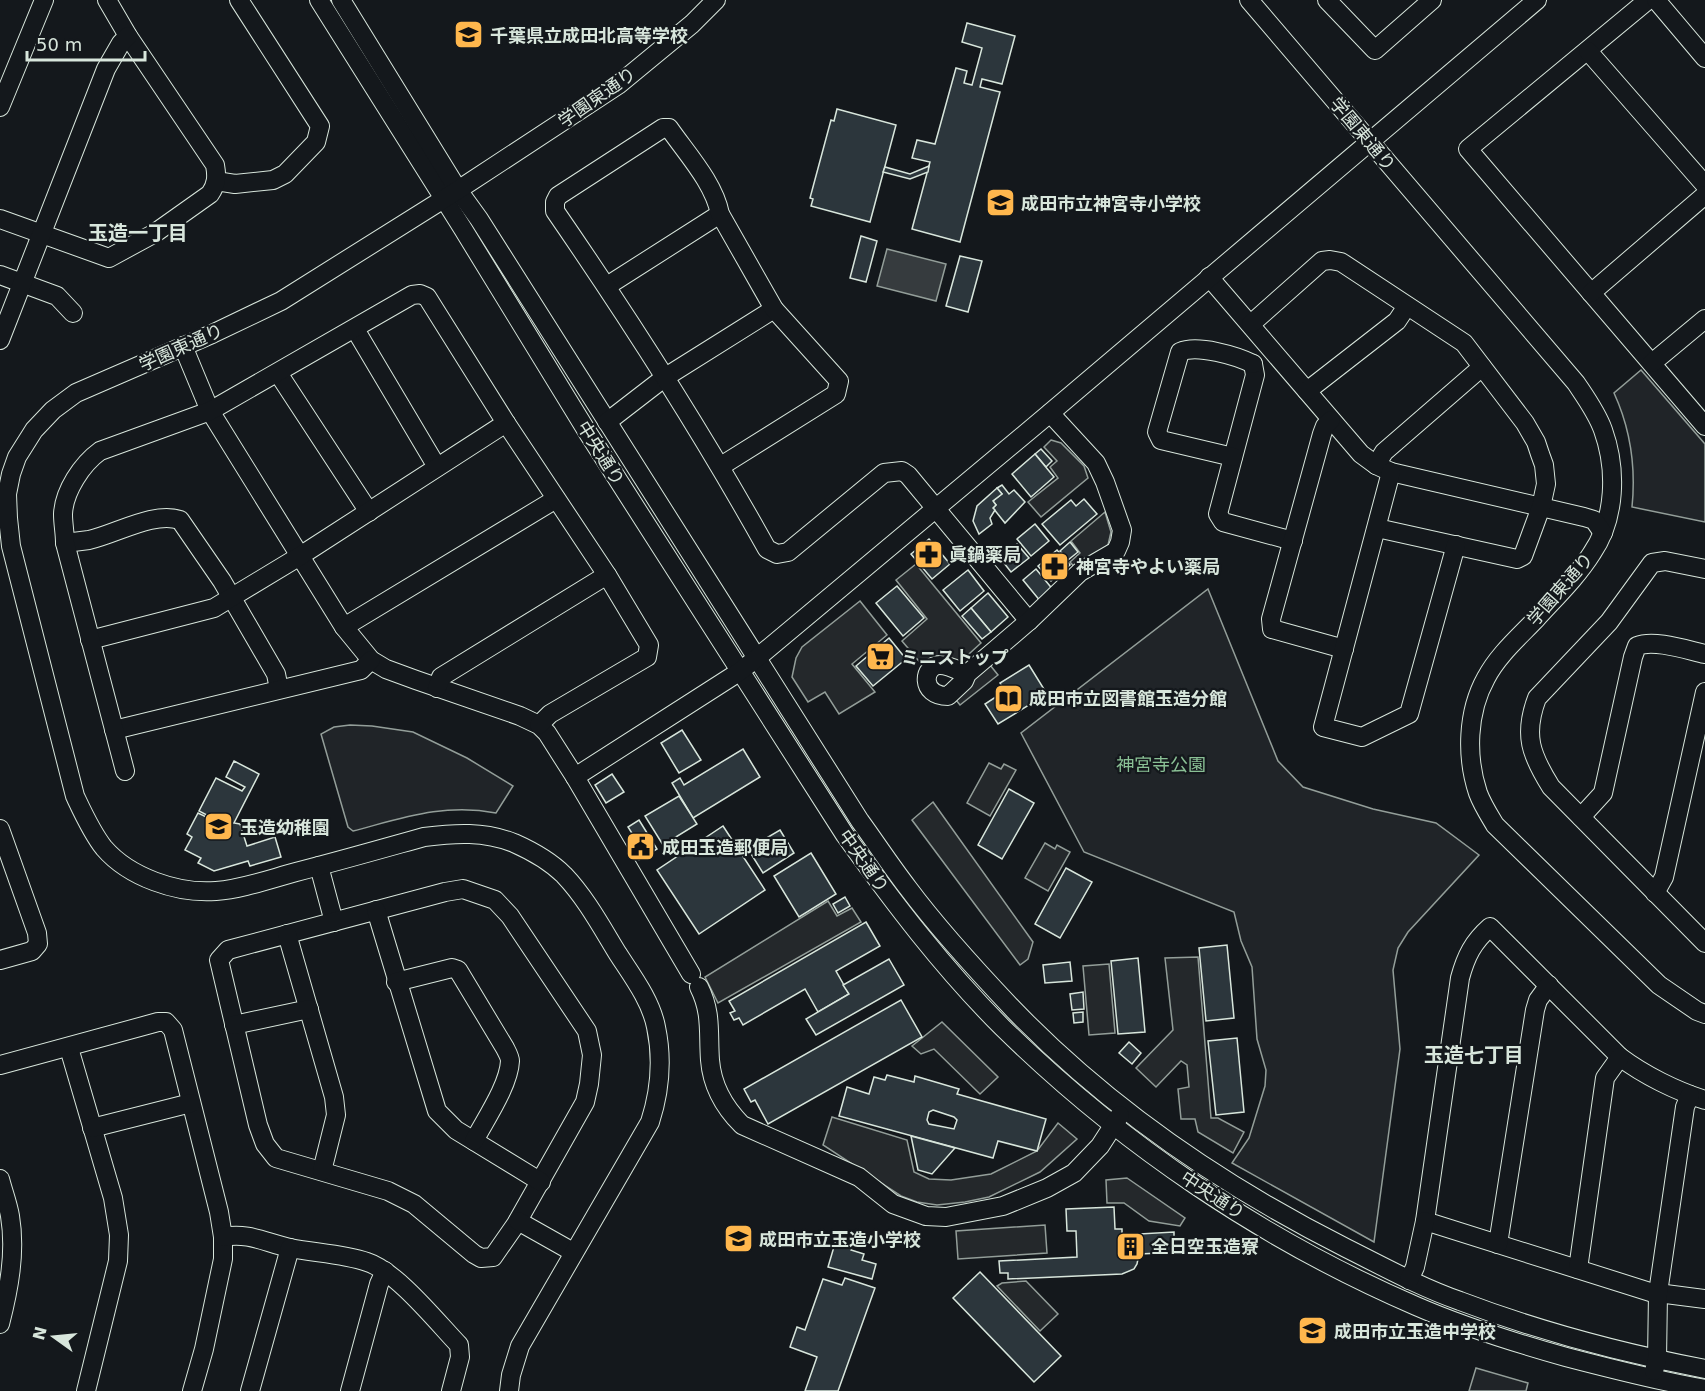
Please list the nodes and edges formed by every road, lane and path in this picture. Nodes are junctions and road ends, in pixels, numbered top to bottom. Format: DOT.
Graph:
graph roads {
  1 [pos="44,0"];
  2 [pos="107,0"];
  3 [pos="239,0"];
  4 [pos="319,0"];
  5 [pos="341,0"];
  6 [pos="716,0"];
  7 [pos="1249,0"];
  8 [pos="1327,0"];
  9 [pos="1432,0"];
  10 [pos="1537,0"];
  11 [pos="1648,0"];
  12 [pos="1656,0"];
  13 [pos="128,36"];
  14 [pos="1588,51"];
  15 [pos="1705,58"];
  16 [pos="0,107"];
  17 [pos="1370,142"];
  18 [pos="216,180"];
  19 [pos="1705,185"];
  20 [pos="451,195"];
  21 [pos="1705,195"];
  22 [pos="720,214"];
  23 [pos="0,219"];
  24 [pos="42,235"];
  25 [pos="0,275"];
  26 [pos="1209,277"];
  27 [pos="22,283"];
  28 [pos="607,286"];
  29 [pos="1591,293"];
  30 [pos="1407,306"];
  31 [pos="774,309"];
  32 [pos="73,313"];
  33 [pos="1705,319"];
  34 [pos="1251,324"];
  35 [pos="355,329"];
  36 [pos="0,340"];
  37 [pos="183,346"];
  38 [pos="1272,351"];
  39 [pos="1652,363"];
  40 [pos="1253,364"];
  41 [pos="1482,367"];
  42 [pos="278,373"];
  43 [pos="664,378"];
  44 [pos="1306,391"];
  45 [pos="210,411"];
  46 [pos="1050,413"];
  47 [pos="1331,420"];
  48 [pos="607,422"];
  49 [pos="506,423"];
  50 [pos="1705,426"];
  51 [pos="1233,457"];
  52 [pos="721,466"];
  53 [pos="437,467"];
  54 [pos="1383,469"];
  55 [pos="556,499"];
  56 [pos="1541,507"];
  57 [pos="934,509"];
  58 [pos="369,512"];
  59 [pos="1377,528"];
  60 [pos="1603,533"];
  61 [pos="1293,541"];
  62 [pos="65,543"];
  63 [pos="1456,545"];
  64 [pos="300,556"];
  65 [pos="1705,569"];
  66 [pos="607,575"];
  67 [pos="231,597"];
  68 [pos="1029,621"];
  69 [pos="344,627"];
  70 [pos="90,640"];
  71 [pos="1344,649"];
  72 [pos="1705,654"];
  73 [pos="758,657"];
  74 [pos="371,660"];
  75 [pos="739,672"];
  76 [pos="967,674"];
  77 [pos="437,688"];
  78 [pos="279,689"];
  79 [pos="1705,692"];
  80 [pos="539,726"];
  81 [pos="114,730"];
  82 [pos="125,771"];
  83 [pos="575,777"];
  84 [pos="1581,817"];
  85 [pos="0,829"];
  86 [pos="319,866"];
  87 [pos="1655,893"];
  88 [pos="376,910"];
  89 [pos="334,922"];
  90 [pos="287,934"];
  91 [pos="1705,943"];
  92 [pos="0,960"];
  93 [pos="396,982"];
  94 [pos="1549,985"];
  95 [pos="309,1009"];
  96 [pos="1705,1014"];
  97 [pos="234,1025"];
  98 [pos="69,1048"];
  99 [pos="1620,1057"];
  100 [pos="0,1065"];
  101 [pos="1698,1098"];
  102 [pos="191,1103"];
  103 [pos="1124,1107"];
  104 [pos="1114,1124"];
  105 [pos="92,1128"];
  106 [pos="474,1141"];
  107 [pos="322,1171"];
  108 [pos="0,1179"];
  109 [pos="541,1182"];
  110 [pos="518,1221"];
  111 [pos="1425,1221"];
  112 [pos="223,1237"];
  113 [pos="1498,1244"];
  114 [pos="290,1248"];
  115 [pos="573,1252"];
  116 [pos="1578,1269"];
  117 [pos="385,1271"];
  118 [pos="1409,1280"];
  119 [pos="1658,1293"];
  120 [pos="1705,1299"];
  121 [pos="0,1324"];
  122 [pos="1657,1360"];
  123 [pos="1705,1369"];
  124 [pos="1653,1378"];
  125 [pos="1705,1389"];
  126 [pos="86,1391"];
  127 [pos="192,1391"];
  128 [pos="250,1391"];
  129 [pos="350,1391"];
  130 [pos="451,1391"];
  131 [pos="509,1391"];
  1 -- 16 [label="street"];
  2 -- 13 [label="street"];
  3 -- 18 [label="street"];
  4 -- 20 [label="street, 中央通り"];
  5 -- 20 [label="street, 中央通り"];
  6 -- 20 [label="street, 学園東通り"];
  7 -- 17 [label="street, 学園東通り"];
  8 -- 9 [label="street"];
  10 -- 17 [label="street"];
  11 -- 14 [label="street"];
  12 -- 15 [label="street"];
  13 -- 18 [label="street"];
  13 -- 24 [label="street"];
  14 -- 19 [label="street"];
  14 -- 29 [label="street"];
  17 -- 26 [label="street"];
  17 -- 60 [label="street, 学園東通り"];
  18 -- 24 [label="street"];
  20 -- 37 [label="street, 学園東通り"];
  20 -- 48 [label="street, 中央通り"];
  20 -- 75 [label="street, 中央通り"];
  21 -- 29 [label="street"];
  22 -- 28 [label="street"];
  22 -- 28 [label="street"];
  22 -- 31 [label="street"];
  23 -- 24 [label="street"];
  24 -- 27 [label="street"];
  25 -- 27 [label="street"];
  26 -- 34 [label="street"];
  26 -- 46 [label="street"];
  27 -- 32 [label="street"];
  27 -- 36 [label="street"];
  28 -- 43 [label="street"];
  29 -- 39 [label="street"];
  30 -- 34 [label="street"];
  30 -- 41 [label="street"];
  30 -- 44 [label="street"];
  31 -- 43 [label="street"];
  31 -- 52 [label="street"];
  33 -- 39 [label="street"];
  34 -- 38 [label="street"];
  35 -- 42 [label="street"];
  35 -- 49 [label="street"];
  35 -- 53 [label="street"];
  37 -- 45 [label="street"];
  37 -- 86 [label="street, 学園東通り"];
  38 -- 40 [label="street"];
  38 -- 44 [label="street"];
  39 -- 50 [label="street"];
  40 -- 51 [label="street"];
  40 -- 51 [label="street"];
  41 -- 54 [label="street"];
  41 -- 56 [label="street"];
  42 -- 45 [label="street"];
  42 -- 58 [label="street"];
  43 -- 48 [label="street"];
  43 -- 52 [label="street"];
  44 -- 47 [label="street"];
  45 -- 62 [label="street"];
  45 -- 64 [label="street"];
  46 -- 57 [label="street"];
  46 -- 68 [label="street"];
  47 -- 54 [label="street"];
  47 -- 61 [label="street"];
  48 -- 73 [label="street, 中央通り"];
  49 -- 53 [label="street"];
  49 -- 55 [label="street"];
  51 -- 61 [label="street"];
  52 -- 57 [label="street"];
  53 -- 58 [label="street"];
  54 -- 56 [label="street"];
  54 -- 59 [label="street"];
  55 -- 66 [label="street"];
  55 -- 69 [label="street"];
  56 -- 60 [label="street"];
  56 -- 63 [label="street"];
  57 -- 68 [label="street"];
  57 -- 73 [label="street"];
  58 -- 64 [label="street"];
  59 -- 63 [label="street"];
  59 -- 71 [label="street"];
  60 -- 96 [label="street, 学園東通り"];
  61 -- 71 [label="street"];
  62 -- 67 [label="street"];
  62 -- 70 [label="street"];
  63 -- 71 [label="street"];
  64 -- 67 [label="street"];
  64 -- 69 [label="street"];
  65 -- 84 [label="street"];
  66 -- 77 [label="street"];
  66 -- 80 [label="street"];
  67 -- 70 [label="street"];
  67 -- 78 [label="street"];
  68 -- 76 [label="street"];
  69 -- 74 [label="street"];
  70 -- 81 [label="street"];
  72 -- 84 [label="street"];
  73 -- 75 [label="street"];
  73 -- 103 [label="street, 中央通り"];
  74 -- 77 [label="street"];
  74 -- 78 [label="street"];
  75 -- 83 [label="street"];
  75 -- 104 [label="street, 中央通り"];
  77 -- 80 [label="street"];
  78 -- 81 [label="street"];
  79 -- 87 [label="street"];
  80 -- 83 [label="street"];
  81 -- 82 [label="street"];
  83 -- 104 [label="street"];
  84 -- 87 [label="street"];
  85 -- 92 [label="street"];
  86 -- 89 [label="street"];
  86 -- 115 [label="street, 学園東通り"];
  87 -- 91 [label="street"];
  88 -- 89 [label="street"];
  88 -- 93 [label="street"];
  88 -- 109 [label="street"];
  89 -- 90 [label="street"];
  90 -- 95 [label="street"];
  90 -- 97 [label="street"];
  93 -- 106 [label="street"];
  93 -- 106 [label="street"];
  94 -- 99 [label="street"];
  94 -- 111 [label="street"];
  94 -- 113 [label="street"];
  95 -- 97 [label="street"];
  95 -- 107 [label="street"];
  97 -- 107 [label="street"];
  98 -- 100 [label="street"];
  98 -- 102 [label="street"];
  98 -- 105 [label="street"];
  99 -- 101 [label="street"];
  99 -- 116 [label="street"];
  101 -- 119 [label="street"];
  102 -- 105 [label="street"];
  102 -- 112 [label="street"];
  103 -- 104 [label="street"];
  103 -- 118 [label="street, 中央通り"];
  104 -- 124 [label="street, 中央通り"];
  105 -- 126 [label="street"];
  106 -- 109 [label="street"];
  107 -- 110 [label="street"];
  108 -- 121 [label="street"];
  109 -- 110 [label="street"];
  110 -- 115 [label="street"];
  111 -- 113 [label="street"];
  111 -- 118 [label="street"];
  112 -- 114 [label="street"];
  112 -- 127 [label="street"];
  113 -- 116 [label="street"];
  114 -- 117 [label="street"];
  114 -- 128 [label="street"];
  115 -- 131 [label="street, 学園東通り"];
  116 -- 119 [label="street"];
  117 -- 129 [label="street"];
  117 -- 130 [label="street"];
  118 -- 122 [label="street, 中央通り"];
  119 -- 120 [label="street"];
  119 -- 122 [label="street"];
  122 -- 123 [label="street, 中央通り"];
  122 -- 124 [label="street"];
  124 -- 125 [label="street, 中央通り"];
}
